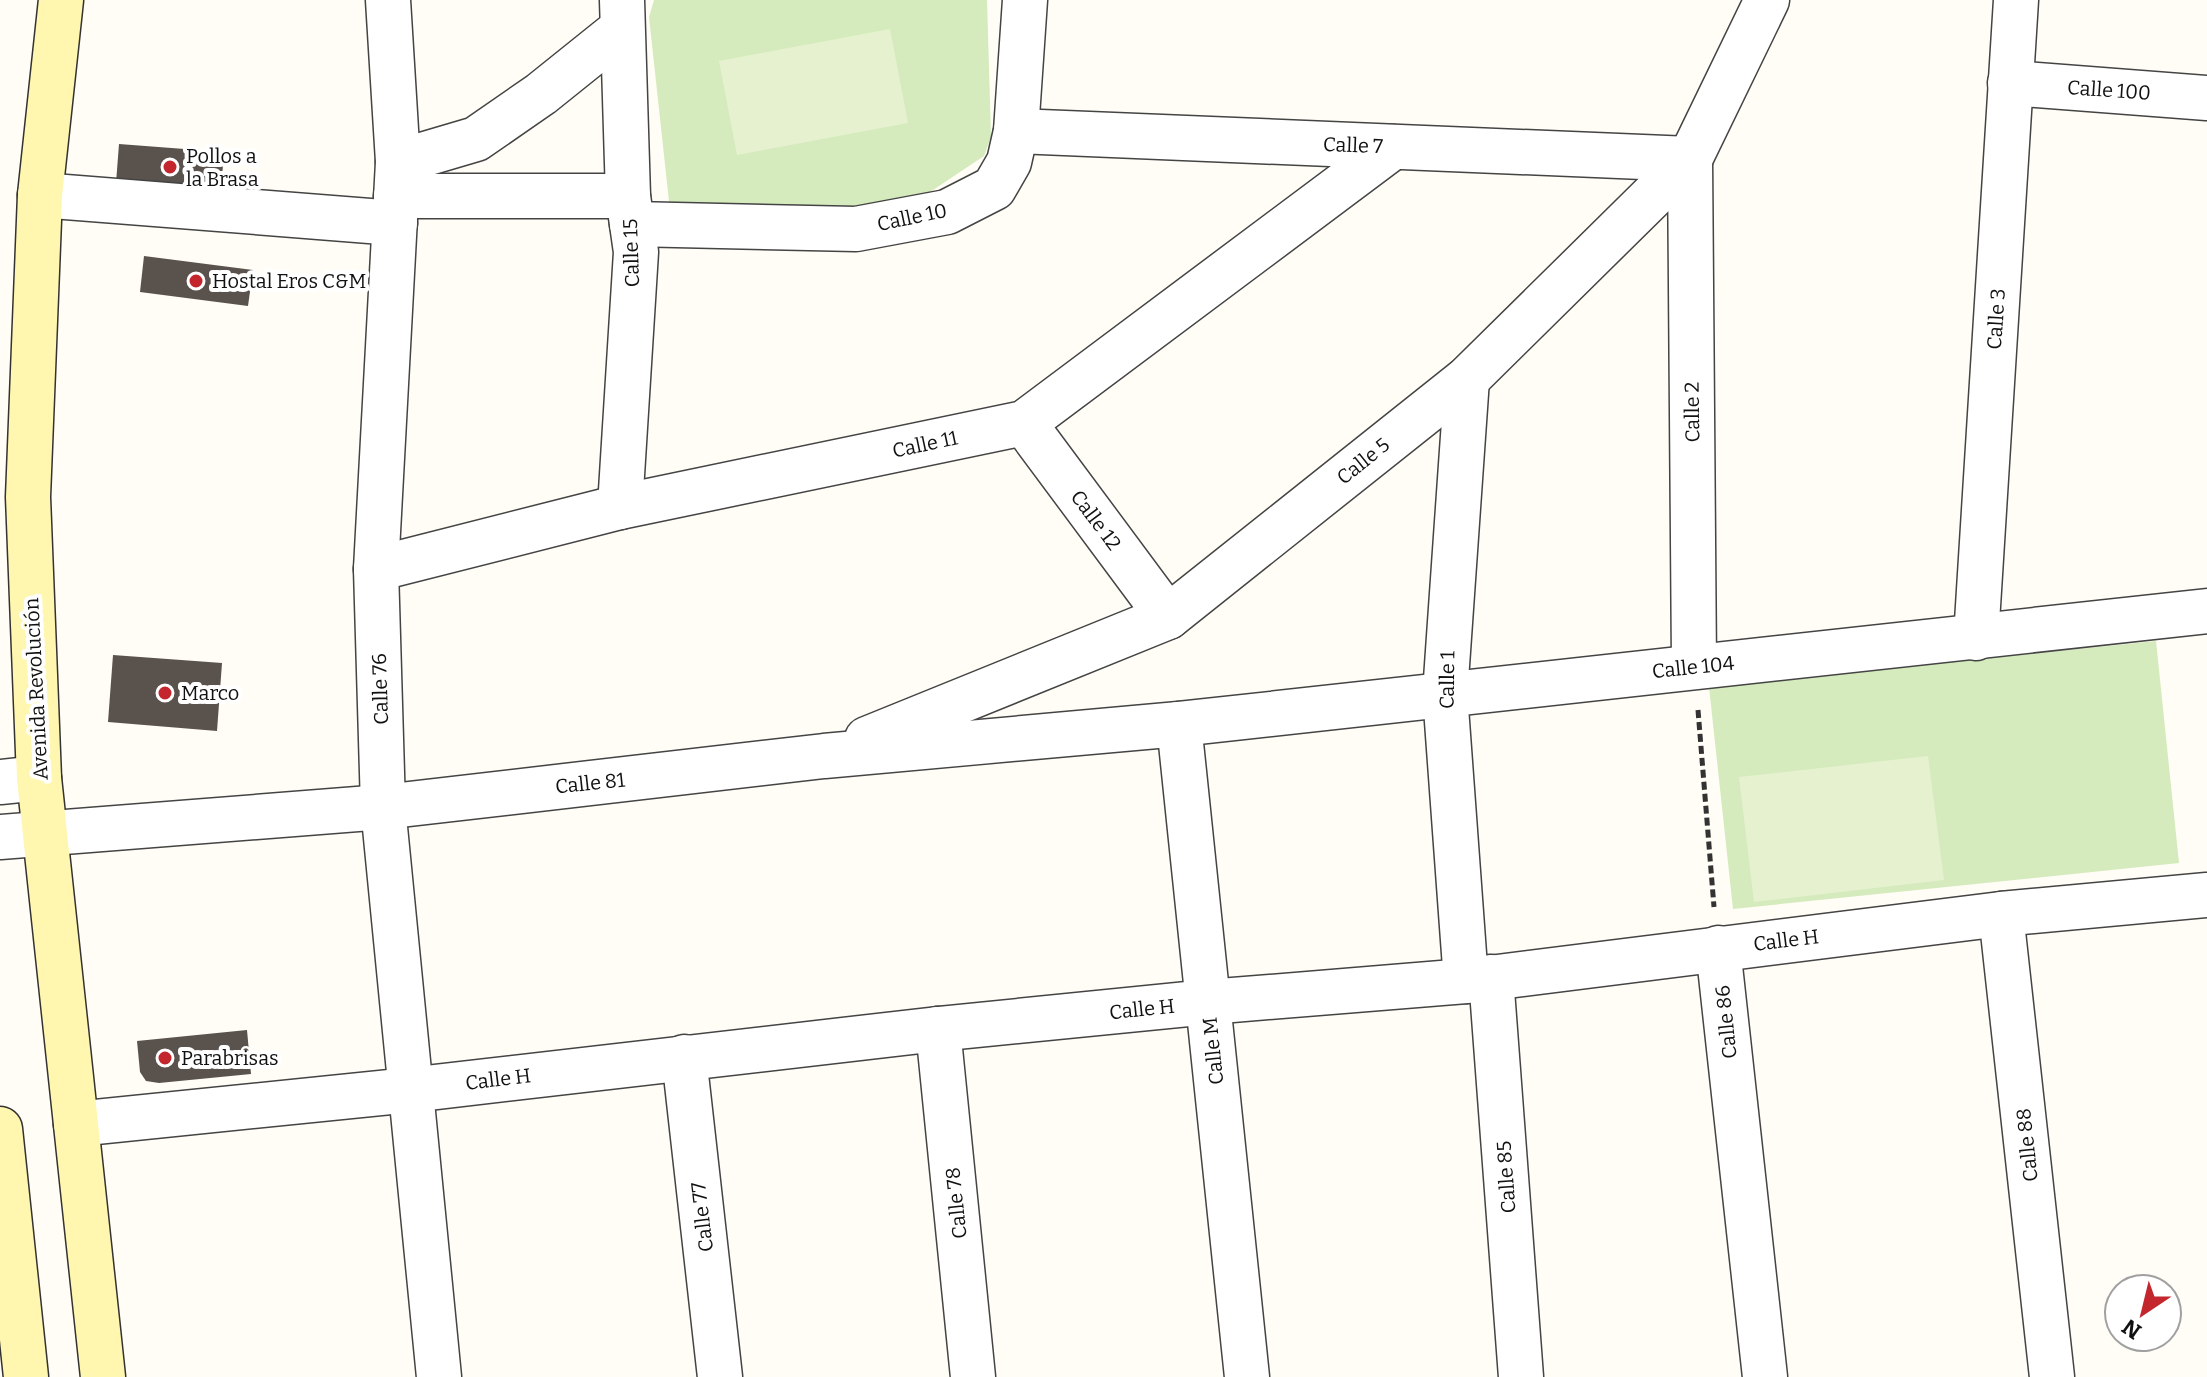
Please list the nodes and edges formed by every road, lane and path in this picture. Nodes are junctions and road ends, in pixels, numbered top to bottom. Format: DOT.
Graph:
graph roads {
  1 [pos="61,0"];
  2 [pos="388,0"];
  3 [pos="1025,0"];
  4 [pos="1767,0"];
  5 [pos="2016,0"];
  6 [pos="622,15"];
  7 [pos="2010,83"];
  8 [pos="2207,98"];
  9 [pos="1016,131"];
  10 [pos="1393,147"];
  11 [pos="1690,159"];
  12 [pos="396,194"];
  13 [pos="40,195"];
  14 [pos="630,210"];
  15 [pos="1467,379"];
  16 [pos="1024,423"];
  17 [pos="620,507"];
  18 [pos="376,569"];
  19 [pos="2207,611"];
  20 [pos="1168,617"];
  21 [pos="1976,638"];
  22 [pos="1694,666"];
  23 [pos="1445,694"];
  24 [pos="1179,724"];
  25 [pos="824,756"];
  26 [pos="20,780"];
  27 [pos="383,807"];
  28 [pos="45,832"];
  29 [pos="0,837"];
  30 [pos="2207,895"];
  31 [pos="2001,914"];
  32 [pos="1718,948"];
  33 [pos="1478,979"];
  34 [pos="1208,1002"];
  35 [pos="938,1029"];
  36 [pos="684,1057"];
  37 [pos="410,1090"];
  38 [pos="76,1124"];
  39 [pos="0,1129"];
  40 [pos="26,1377"];
  41 [pos="103,1377"];
  42 [pos="439,1377"];
  43 [pos="720,1377"];
  44 [pos="973,1377"];
  45 [pos="1247,1377"];
  46 [pos="1521,1377"];
  47 [pos="1765,1377"];
  48 [pos="2052,1377"];
  1 -- 13 [label="street, Avenida Revolución"];
  2 -- 12 [label="street, Calle 76"];
  3 -- 9 [label="street, Calle 10"];
  4 -- 11 [label="street, Calle 5"];
  5 -- 7 [label="street, Calle 3"];
  6 -- 12 [label="street"];
  6 -- 14 [label="street, Calle 15"];
  7 -- 8 [label="street, Calle 100"];
  7 -- 21 [label="street, Calle 3"];
  9 -- 10 [label="street, Calle 7"];
  9 -- 14 [label="street, Calle 10"];
  10 -- 11 [label="street, Calle 7"];
  10 -- 16 [label="street, Calle 11"];
  11 -- 15 [label="street, Calle 5"];
  11 -- 22 [label="street, Calle 2"];
  12 -- 13 [label="street, Calle 10"];
  12 -- 14 [label="street, Calle 10"];
  12 -- 18 [label="street, Calle 76"];
  13 -- 26 [label="street, Avenida Revolución"];
  14 -- 17 [label="street, Calle 15"];
  15 -- 20 [label="street, Calle 5"];
  15 -- 23 [label="street, Calle 1"];
  16 -- 17 [label="street, Calle 11"];
  16 -- 20 [label="street, Calle 12"];
  17 -- 18 [label="street, Calle 11"];
  18 -- 27 [label="street, Calle 76"];
  19 -- 21 [label="street, Calle 104"];
  20 -- 25 [label="street, Calle 5"];
  21 -- 22 [label="street, Calle 104"];
  22 -- 23 [label="street, Calle 104"];
  22 -- 32 [label="path"];
  23 -- 24 [label="street, Calle 104"];
  23 -- 33 [label="street, Calle 1"];
  24 -- 25 [label="street, Calle 81"];
  24 -- 34 [label="street, Calle M"];
  25 -- 27 [label="street, Calle 81"];
  26 -- 28 [label="street, Avenida Revolución"];
  27 -- 28 [label="street, Calle 81"];
  27 -- 37 [label="street, Calle 76"];
  28 -- 29 [label="street, Calle 81"];
  28 -- 38 [label="street, Avenida Revolución"];
  30 -- 31 [label="street, Calle H"];
  31 -- 32 [label="street, Calle H"];
  31 -- 48 [label="street, Calle 88"];
  32 -- 33 [label="street, Calle H"];
  32 -- 47 [label="street, Calle 86"];
  33 -- 34 [label="street, Calle H"];
  33 -- 46 [label="street, Calle 85"];
  34 -- 35 [label="street, Calle H"];
  34 -- 45 [label="street, Calle M"];
  35 -- 36 [label="street, Calle H"];
  35 -- 44 [label="street, Calle 78"];
  36 -- 37 [label="street, Calle H"];
  36 -- 43 [label="street, Calle 77"];
  37 -- 38 [label="street, Calle H"];
  37 -- 42 [label="street, Calle 76"];
  38 -- 41 [label="street, Avenida Revolución"];
  39 -- 40 [label="street"];
}
